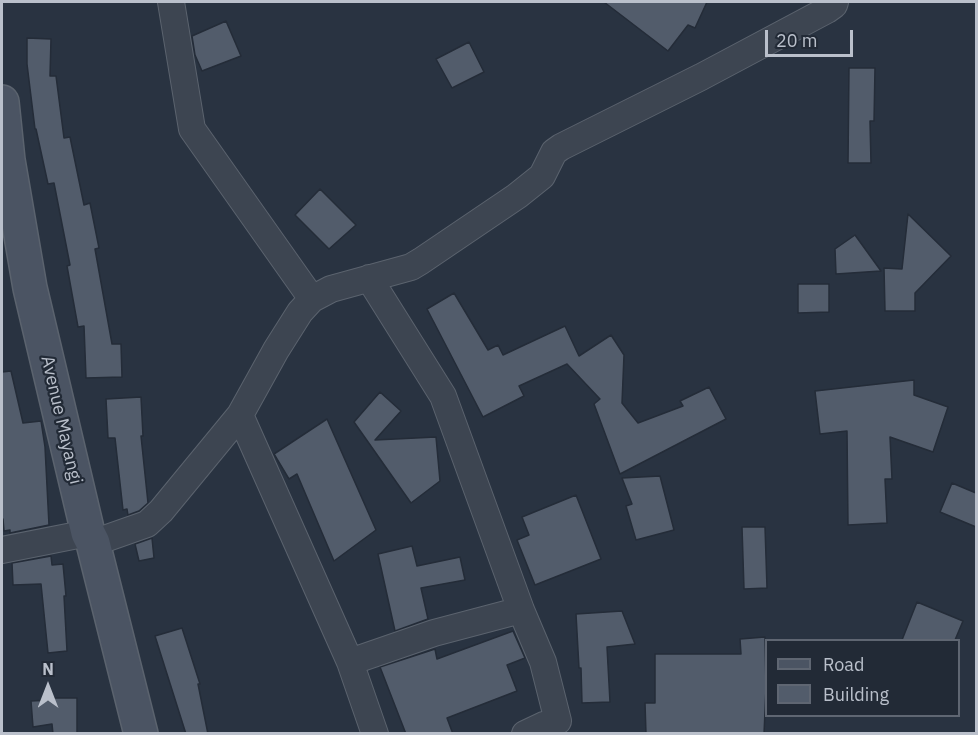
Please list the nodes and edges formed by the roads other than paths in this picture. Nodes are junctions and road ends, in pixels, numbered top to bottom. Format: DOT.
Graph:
graph roads {
  1 [pos="171,2"];
  2 [pos="835,2"];
  3 [pos="2,102"];
  4 [pos="369,278"];
  5 [pos="312,299"];
  6 [pos="240,415"];
  7 [pos="91,538"];
  8 [pos="2,550"];
  9 [pos="521,610"];
  10 [pos="350,662"];
  11 [pos="141,734"];
  12 [pos="375,734"];
  13 [pos="525,734"];
  1 -- 5 [label="street"];
  2 -- 4 [label="street"];
  3 -- 7 [label="street, Avenue Mayangi"];
  4 -- 5 [label="street"];
  4 -- 9 [label="street"];
  5 -- 6 [label="street"];
  6 -- 7 [label="street"];
  6 -- 10 [label="street"];
  7 -- 8 [label="street"];
  7 -- 11 [label="street, Avenue Mayangi"];
  9 -- 10 [label="street"];
  9 -- 13 [label="street"];
  10 -- 12 [label="street"];
}
